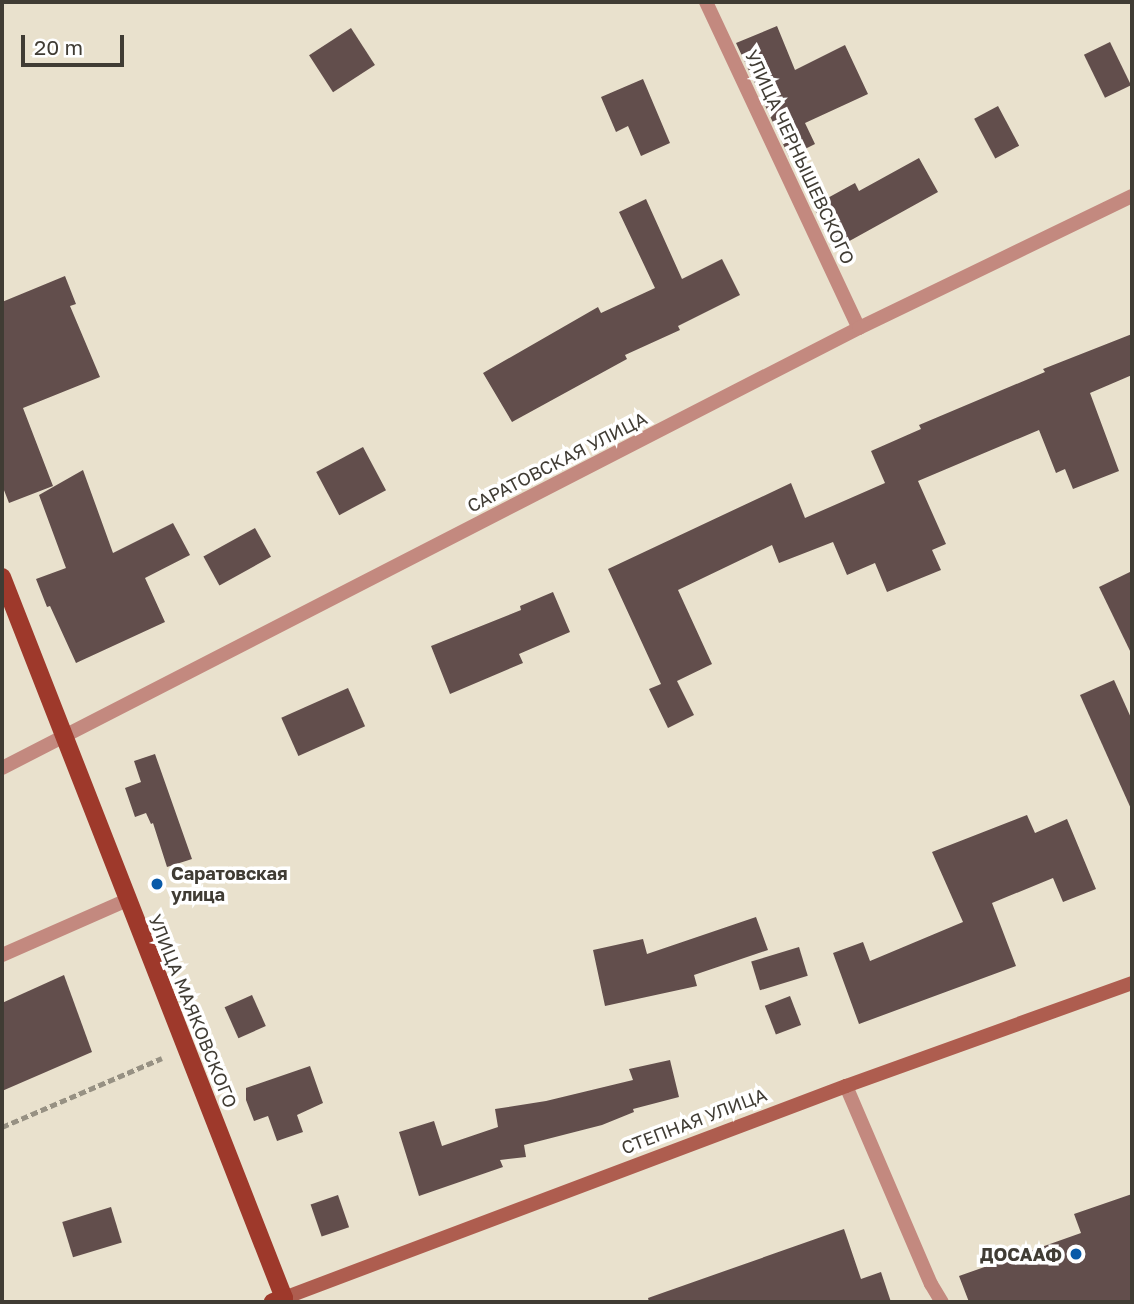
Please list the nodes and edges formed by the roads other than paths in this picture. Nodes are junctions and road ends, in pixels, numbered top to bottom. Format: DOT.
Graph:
graph roads {
  1 [pos="706,2"];
  2 [pos="1132,196"];
  3 [pos="859,328"];
  4 [pos="2,577"];
  5 [pos="64,736"];
  6 [pos="2,768"];
  7 [pos="127,900"];
  8 [pos="2,955"];
  9 [pos="1132,984"];
  10 [pos="846,1086"];
  11 [pos="281,1301"];
  12 [pos="942,1302"];
  1 -- 3 [label="street, УЛИЦА ЧЕРНЫШЕВСКОГО"];
  2 -- 3 [label="street, САРАТОВСКАЯ УЛИЦА"];
  3 -- 5 [label="street, САРАТОВСКАЯ УЛИЦА"];
  4 -- 5 [label="main road, УЛИЦА МАЯКОВСКОГО"];
  5 -- 6 [label="street, САРАТОВСКАЯ УЛИЦА"];
  5 -- 7 [label="main road, УЛИЦА МАЯКОВСКОГО"];
  7 -- 8 [label="street"];
  7 -- 11 [label="main road, УЛИЦА МАЯКОВСКОГО"];
  9 -- 10 [label="street, СТЕПНАЯ УЛИЦА"];
  10 -- 11 [label="street, СТЕПНАЯ УЛИЦА"];
  10 -- 12 [label="street"];
}
